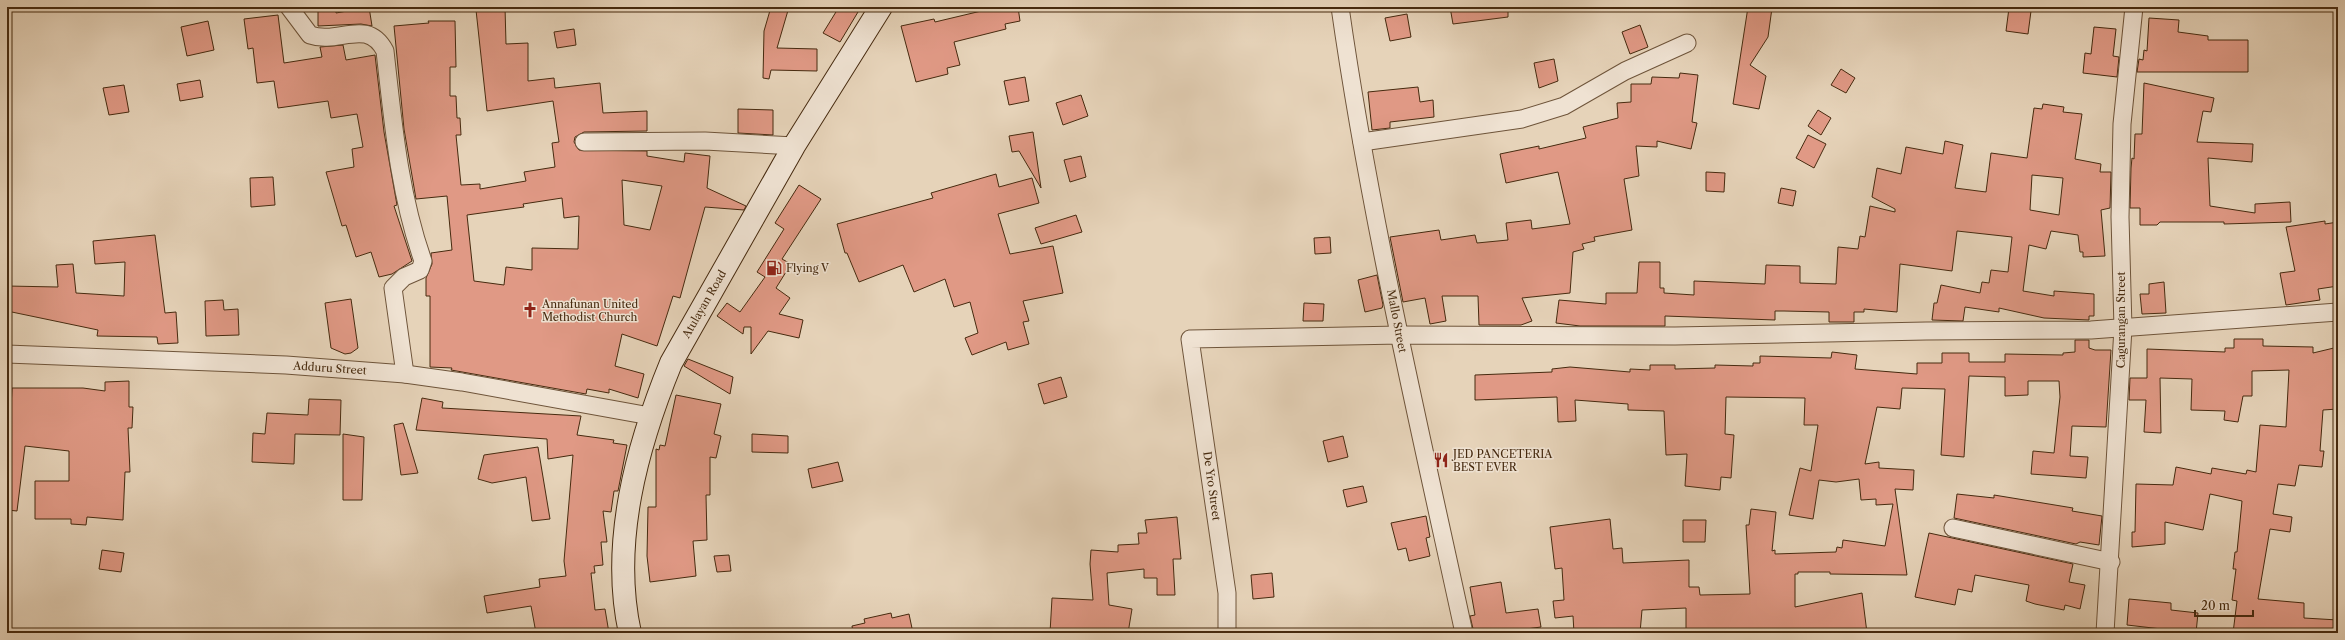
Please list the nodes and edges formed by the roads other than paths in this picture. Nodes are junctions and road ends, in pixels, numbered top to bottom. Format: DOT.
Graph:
graph roads {
  1 [pos="289,7"];
  2 [pos="881,7"];
  3 [pos="1340,7"];
  4 [pos="2134,7"];
  5 [pos="1687,42"];
  6 [pos="584,142"];
  7 [pos="1362,142"];
  8 [pos="794,146"];
  9 [pos="2338,312"];
  10 [pos="2123,328"];
  11 [pos="1400,335"];
  12 [pos="7,354"];
  13 [pos="405,374"];
  14 [pos="650,416"];
  15 [pos="1952,528"];
  16 [pos="2111,562"];
  17 [pos="630,633"];
  18 [pos="1227,633"];
  19 [pos="1464,633"];
  20 [pos="2105,633"];
  1 -- 13 [label="street"];
  2 -- 8 [label="main road, Atulayan Road"];
  3 -- 7 [label="street, Mallo Street"];
  4 -- 10 [label="street, Cagurangan Street"];
  5 -- 7 [label="street"];
  6 -- 8 [label="street"];
  7 -- 11 [label="street, Mallo Street"];
  8 -- 14 [label="main road, Atulayan Road"];
  9 -- 10 [label="street"];
  10 -- 11 [label="street"];
  10 -- 16 [label="street, Cagurangan Street"];
  11 -- 18 [label="street, De Yro Street"];
  11 -- 19 [label="street, Mallo Street"];
  12 -- 13 [label="street, Adduru Street"];
  13 -- 14 [label="street, Adduru Street"];
  14 -- 17 [label="main road, Atulayan Road"];
  15 -- 16 [label="street"];
  16 -- 20 [label="street, Cagurangan Street"];
}
